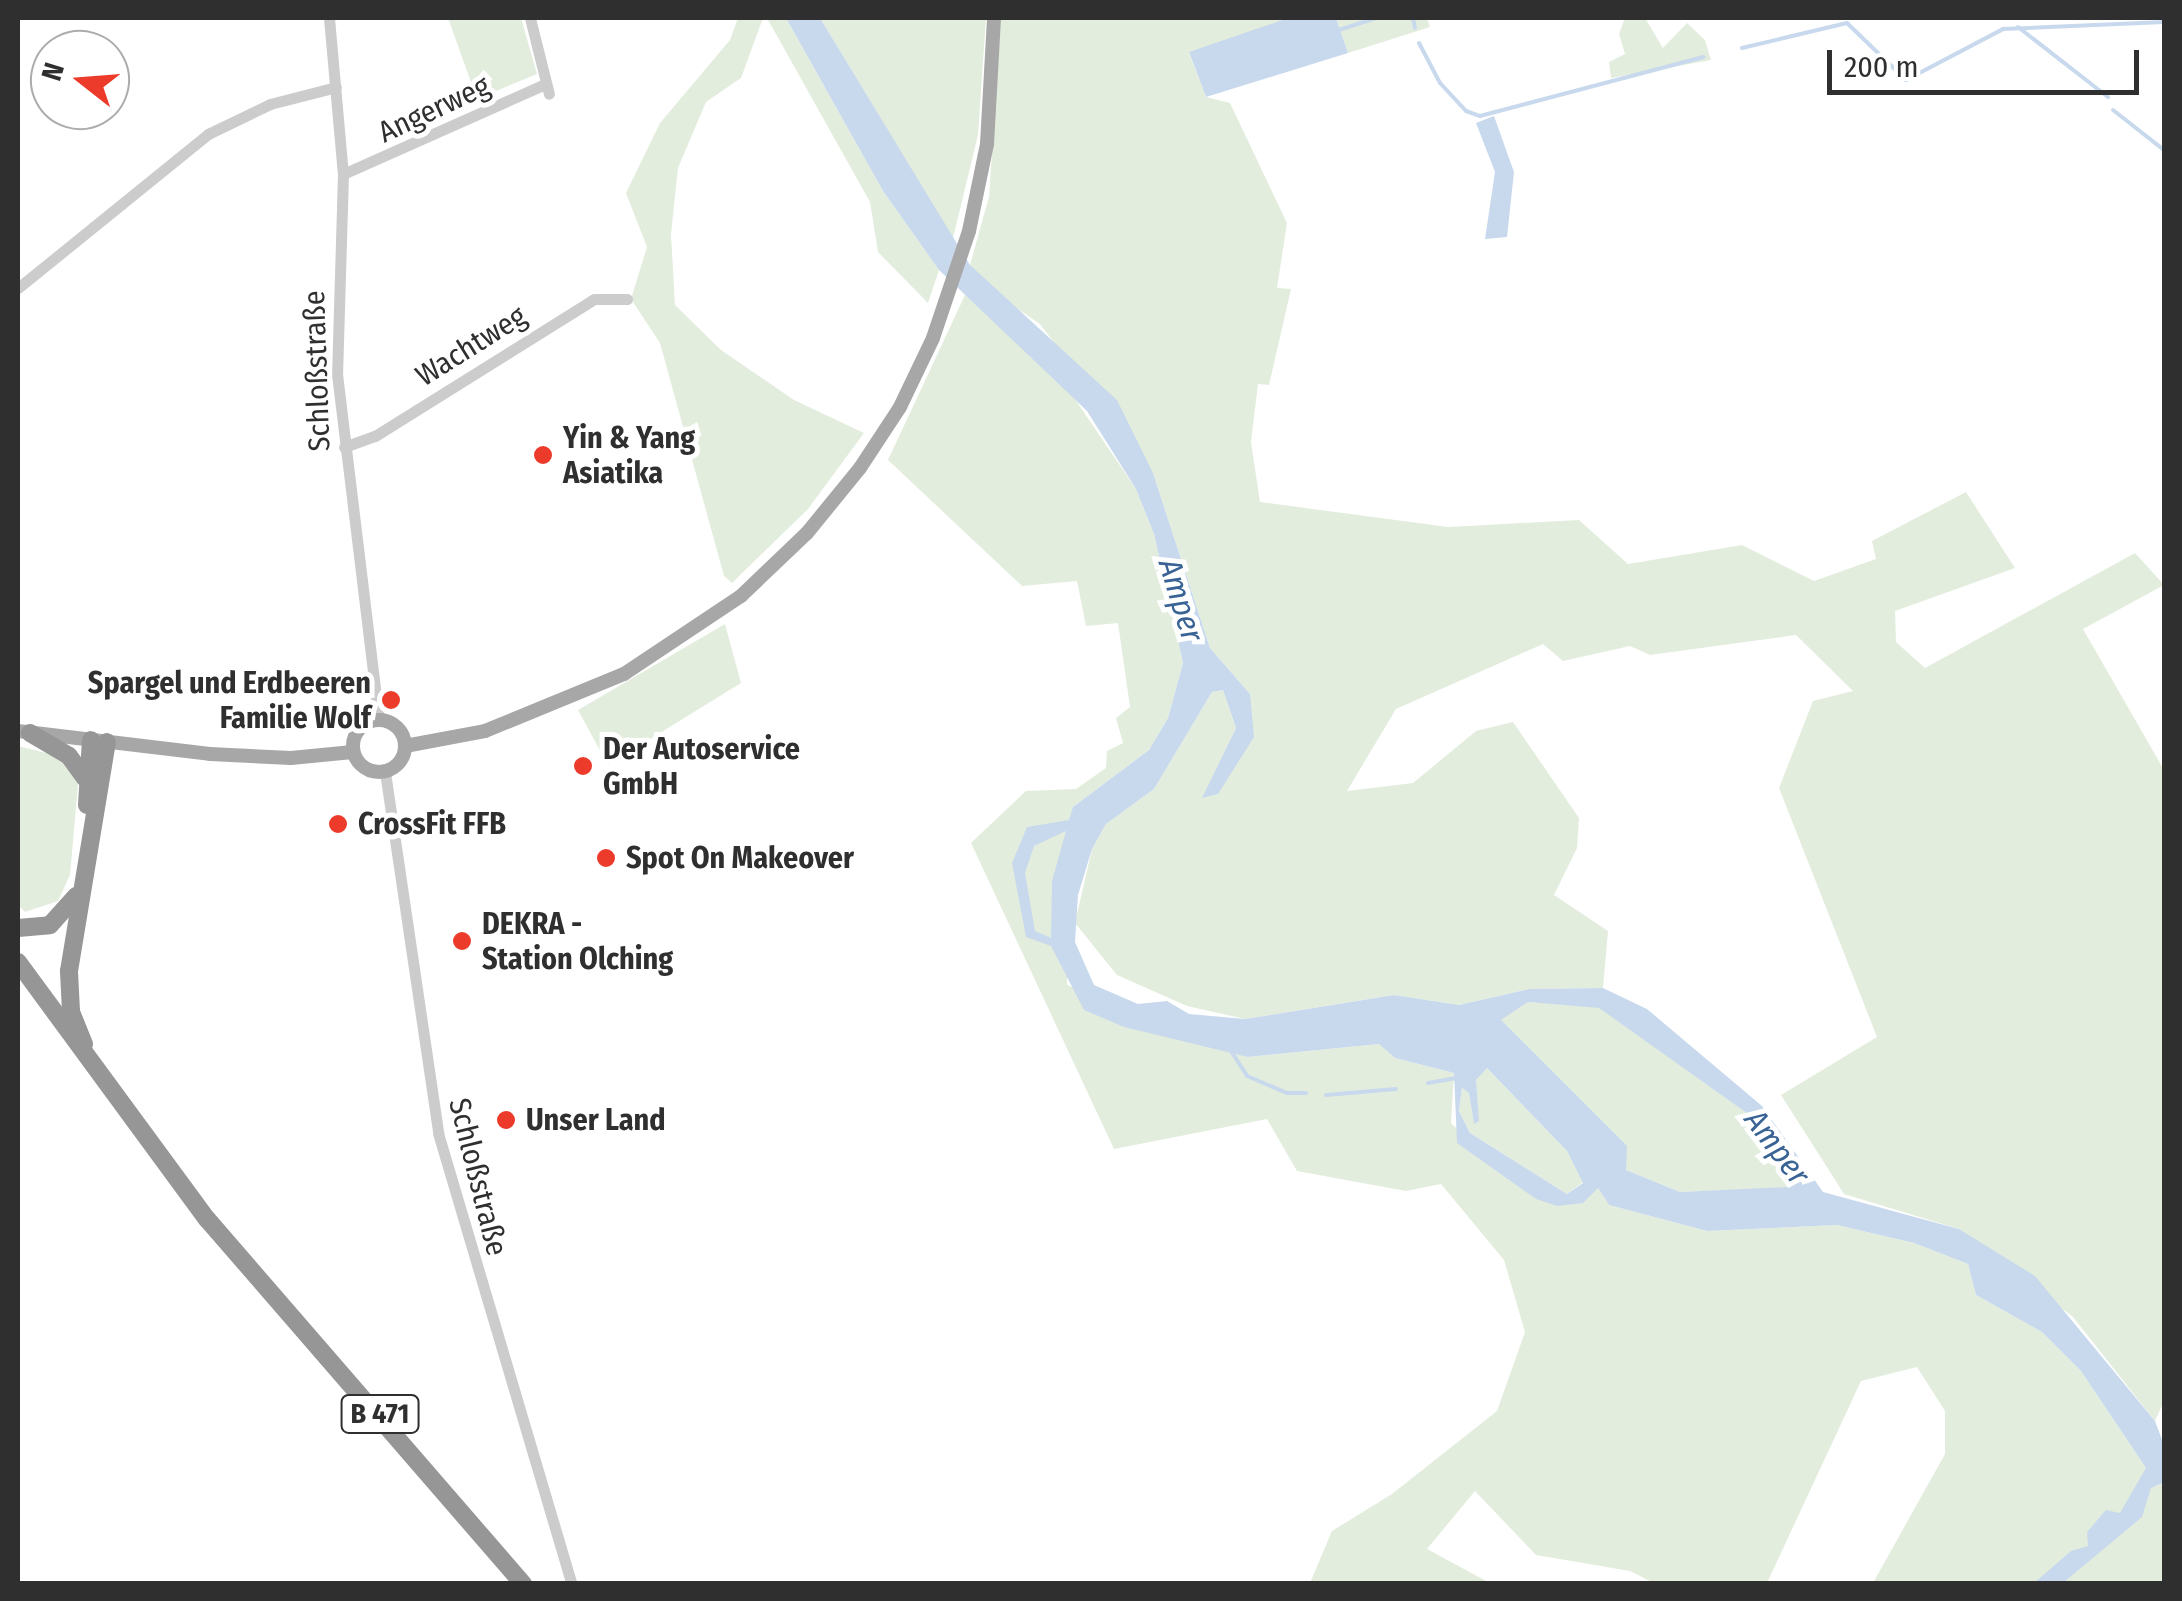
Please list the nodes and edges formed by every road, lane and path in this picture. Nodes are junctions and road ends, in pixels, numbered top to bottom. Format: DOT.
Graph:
graph roads {
  1 [pos="329,18"];
  2 [pos="530,18"];
  3 [pos="994,18"];
  4 [pos="336,87"];
  5 [pos="343,174"];
  6 [pos="18,288"];
  7 [pos="627,300"];
  8 [pos="344,447"];
  9 [pos="379,720"];
  10 [pos="24,732"];
  11 [pos="99,741"];
  12 [pos="405,746"];
  13 [pos="354,752"];
  14 [pos="385,772"];
  15 [pos="84,778"];
  16 [pos="89,821"];
  17 [pos="78,891"];
  18 [pos="18,928"];
  19 [pos="18,962"];
  20 [pos="87,1063"];
  21 [pos="524,1584"];
  22 [pos="572,1584"];
  1 -- 4 [label="street, Schloßstraße"];
  2 -- 5 [label="street, Angerweg"];
  3 -- 12 [label="main road"];
  4 -- 5 [label="street, Schloßstraße"];
  4 -- 6 [label="street"];
  5 -- 8 [label="street, Schloßstraße"];
  7 -- 8 [label="street, Wachtweg"];
  8 -- 9 [label="street, Schloßstraße"];
  9 -- 12 [label="main road"];
  9 -- 13 [label="main road"];
  10 -- 11 [label="main road"];
  10 -- 15 [label="highway"];
  11 -- 13 [label="main road"];
  11 -- 15 [label="highway"];
  11 -- 16 [label="highway"];
  12 -- 14 [label="main road"];
  13 -- 14 [label="main road"];
  14 -- 22 [label="street, Schloßstraße"];
  15 -- 16 [label="highway"];
  16 -- 17 [label="highway"];
  17 -- 18 [label="highway"];
  17 -- 20 [label="highway"];
  19 -- 20 [label="highway, B 471"];
  20 -- 21 [label="highway, B 471"];
}
